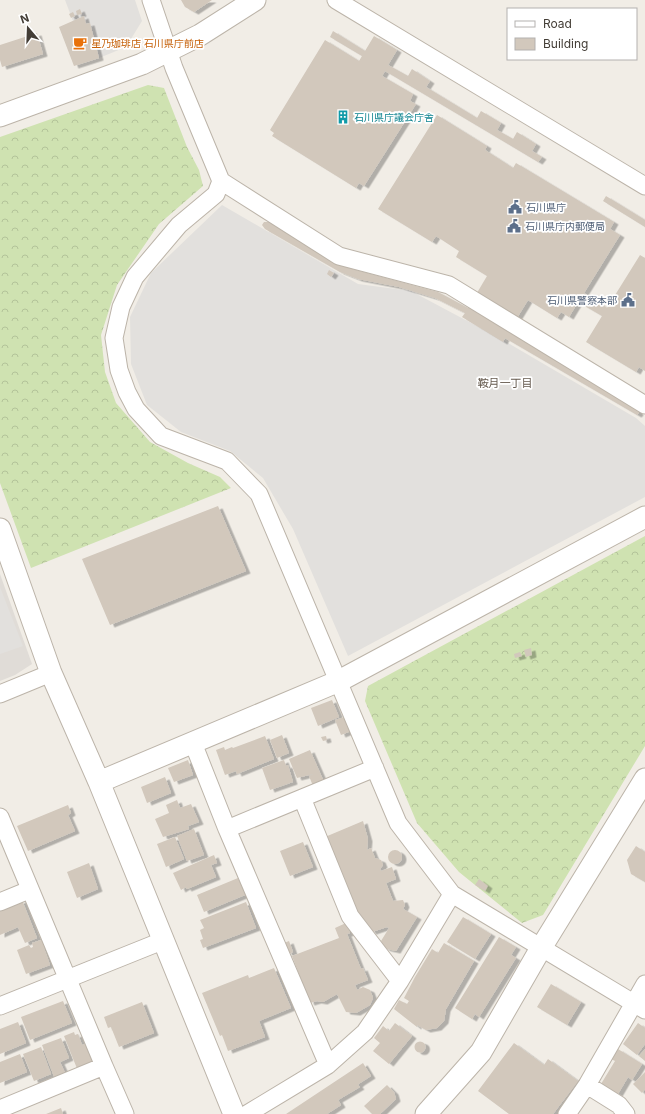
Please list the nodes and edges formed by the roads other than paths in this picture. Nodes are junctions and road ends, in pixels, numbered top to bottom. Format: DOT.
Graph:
graph roads {
  1 [pos="151,0"];
  2 [pos="255,0"];
  3 [pos="336,0"];
  4 [pos="170,51"];
  5 [pos="0,116"];
  6 [pos="221,181"];
  7 [pos="645,186"];
  8 [pos="645,404"];
  9 [pos="645,517"];
  10 [pos="0,529"];
  11 [pos="51,673"];
  12 [pos="339,681"];
  13 [pos="0,694"];
  14 [pos="193,743"];
  15 [pos="375,768"];
  16 [pos="645,780"];
  17 [pos="99,782"];
  18 [pos="302,798"];
  19 [pos="0,817"];
  20 [pos="227,829"];
  21 [pos="29,890"];
  22 [pos="452,894"];
  23 [pos="0,902"];
  24 [pos="162,941"];
  25 [pos="540,948"];
  26 [pos="67,978"];
  27 [pos="400,980"];
  28 [pos="645,984"];
  29 [pos="0,1006"];
  30 [pos="639,1006"];
  31 [pos="328,1065"];
  32 [pos="104,1066"];
  33 [pos="587,1085"];
  34 [pos="0,1109"];
  35 [pos="125,1114"];
  36 [pos="234,1114"];
  37 [pos="247,1114"];
  38 [pos="426,1114"];
  39 [pos="567,1114"];
  40 [pos="626,1114"];
  1 -- 4 [label="street"];
  2 -- 4 [label="street"];
  3 -- 7 [label="street"];
  4 -- 5 [label="street"];
  4 -- 6 [label="street"];
  6 -- 8 [label="street"];
  6 -- 12 [label="street"];
  9 -- 12 [label="street"];
  10 -- 11 [label="street"];
  11 -- 13 [label="street"];
  11 -- 17 [label="street"];
  12 -- 14 [label="street"];
  12 -- 15 [label="street"];
  14 -- 17 [label="street"];
  14 -- 20 [label="street"];
  15 -- 18 [label="street"];
  15 -- 22 [label="street"];
  16 -- 25 [label="street"];
  17 -- 24 [label="street"];
  18 -- 20 [label="street"];
  18 -- 27 [label="street"];
  19 -- 21 [label="street"];
  20 -- 31 [label="street"];
  21 -- 23 [label="street"];
  21 -- 26 [label="street"];
  22 -- 25 [label="street"];
  22 -- 27 [label="street"];
  24 -- 26 [label="street"];
  24 -- 36 [label="street"];
  25 -- 30 [label="street"];
  25 -- 38 [label="street"];
  26 -- 29 [label="street"];
  26 -- 32 [label="street"];
  27 -- 31 [label="street"];
  28 -- 30 [label="street"];
  30 -- 33 [label="street"];
  31 -- 37 [label="street"];
  32 -- 34 [label="street"];
  32 -- 35 [label="street"];
  33 -- 39 [label="street"];
  33 -- 40 [label="street"];
}
